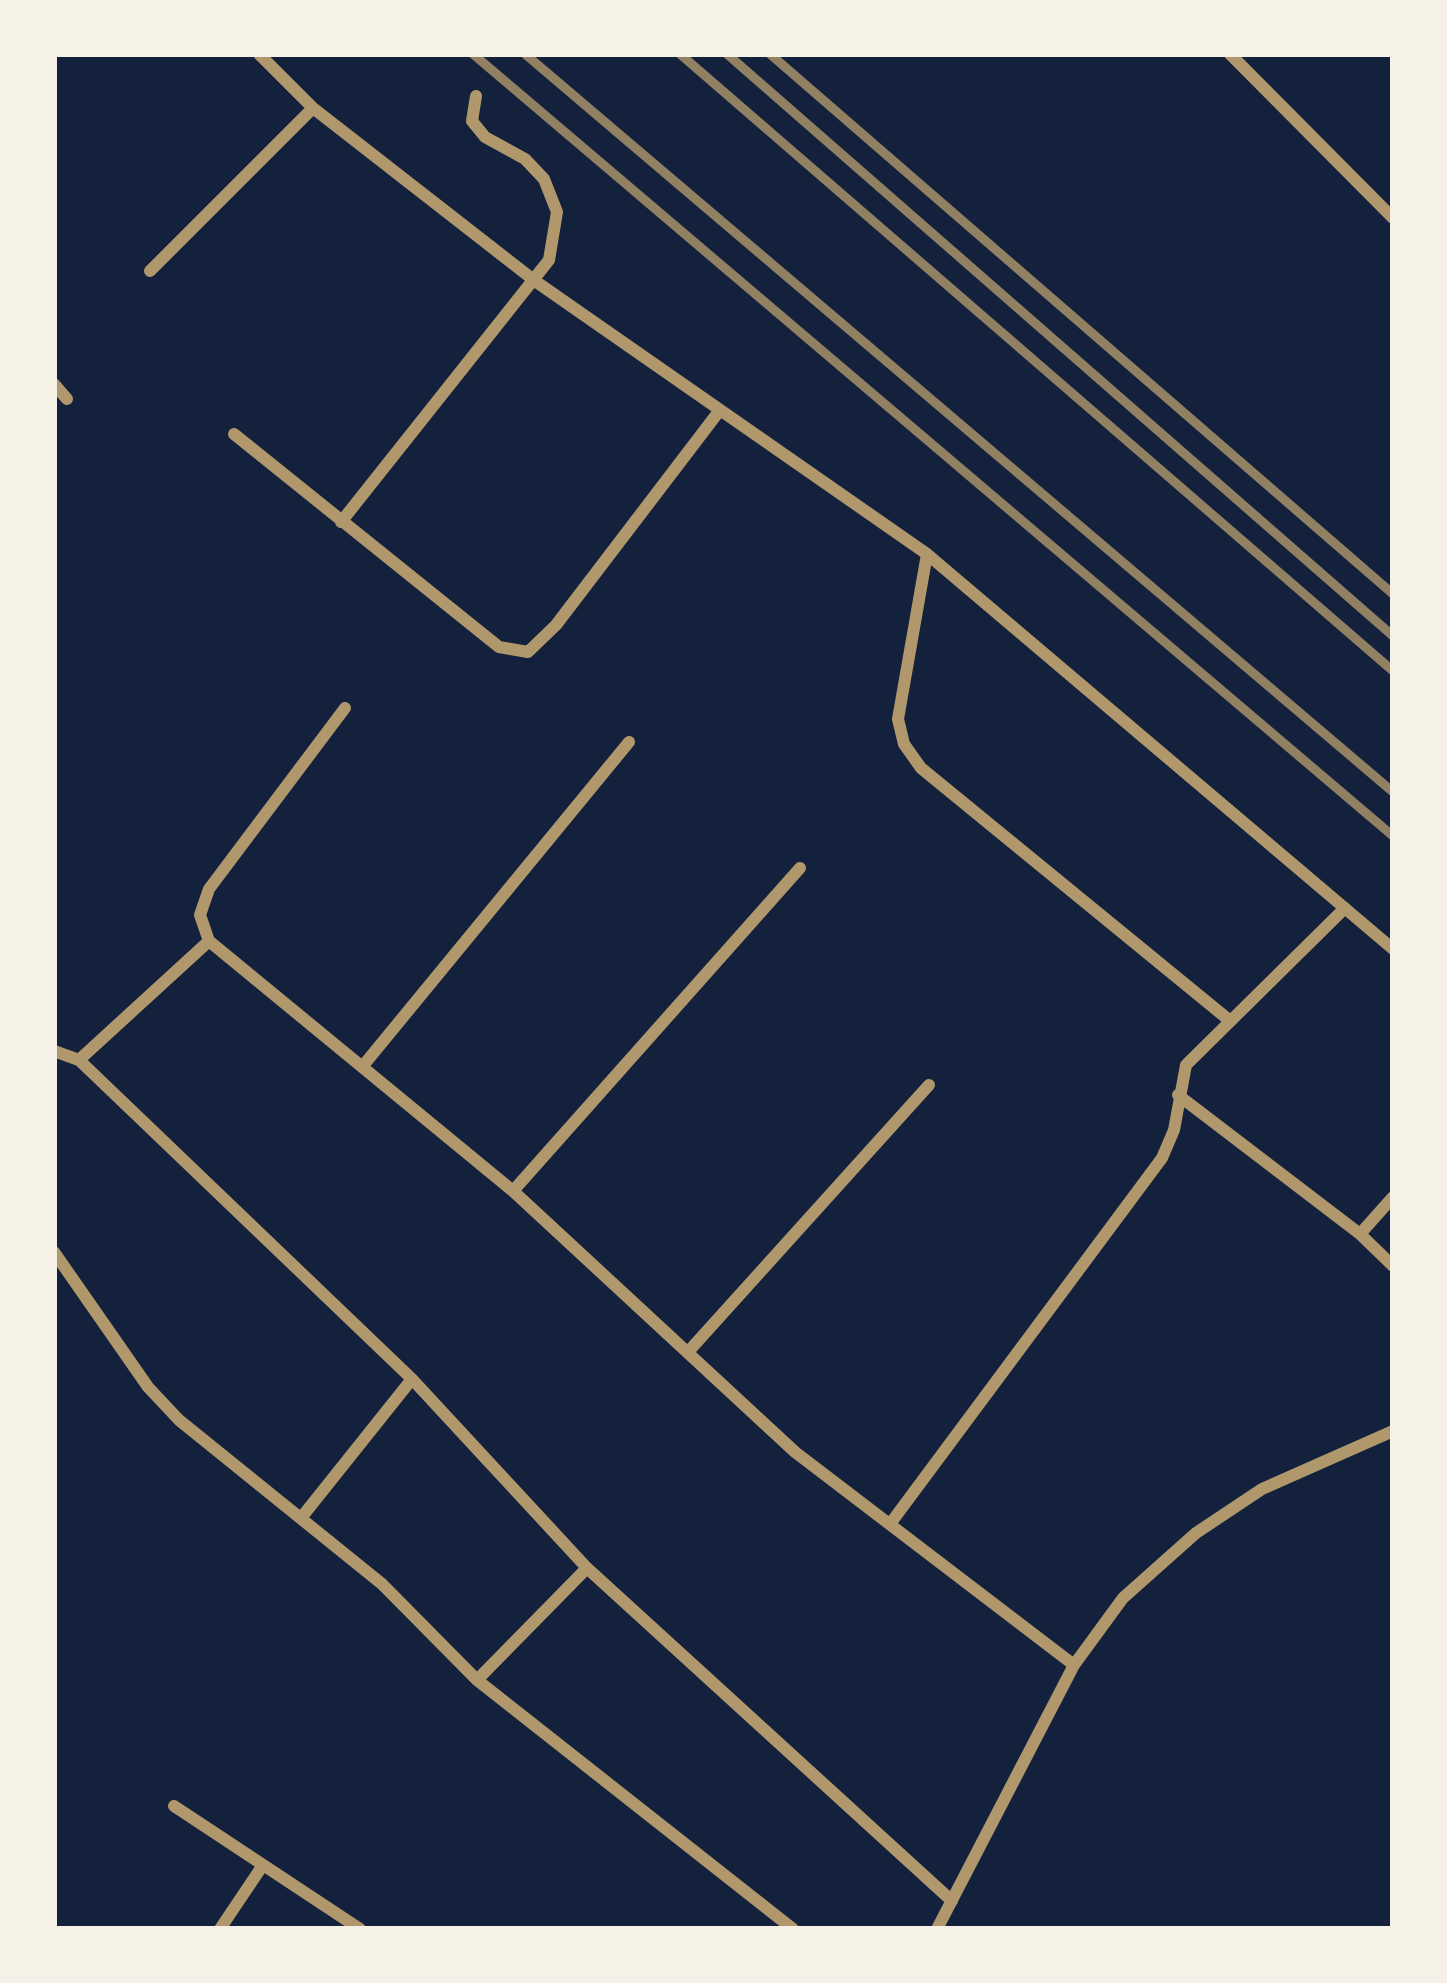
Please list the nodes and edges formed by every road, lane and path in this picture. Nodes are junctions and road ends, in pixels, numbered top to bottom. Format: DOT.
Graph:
graph roads {
  1 [pos="259,54"];
  2 [pos="1231,54"];
  3 [pos="476,96"];
  4 [pos="313,108"];
  5 [pos="1393,218"];
  6 [pos="151,271"];
  7 [pos="535,281"];
  8 [pos="54,384"];
  9 [pos="67,399"];
  10 [pos="720,410"];
  11 [pos="235,434"];
  12 [pos="341,522"];
  13 [pos="927,554"];
  14 [pos="345,708"];
  15 [pos="629,742"];
  16 [pos="800,868"];
  17 [pos="1345,908"];
  18 [pos="209,941"];
  19 [pos="1393,949"];
  20 [pos="1228,1020"];
  21 [pos="54,1051"];
  22 [pos="79,1060"];
  23 [pos="362,1066"];
  24 [pos="929,1085"];
  25 [pos="1178,1095"];
  26 [pos="513,1192"];
  27 [pos="1393,1197"];
  28 [pos="1360,1234"];
  29 [pos="54,1252"];
  30 [pos="1393,1266"];
  31 [pos="688,1352"];
  32 [pos="412,1379"];
  33 [pos="1393,1431"];
  34 [pos="301,1518"];
  35 [pos="890,1524"];
  36 [pos="587,1568"];
  37 [pos="1074,1665"];
  38 [pos="477,1680"];
  39 [pos="174,1806"];
  40 [pos="263,1864"];
  41 [pos="952,1901"];
  42 [pos="220,1929"];
  43 [pos="360,1929"];
  44 [pos="794,1929"];
  45 [pos="937,1929"];
  1 -- 4 [label="street"];
  2 -- 5 [label="street"];
  3 -- 7 [label="street"];
  4 -- 6 [label="street"];
  4 -- 7 [label="street"];
  7 -- 10 [label="street"];
  7 -- 12 [label="street"];
  8 -- 9 [label="street"];
  10 -- 12 [label="street"];
  10 -- 13 [label="street"];
  11 -- 12 [label="street"];
  13 -- 17 [label="street"];
  13 -- 20 [label="street"];
  14 -- 18 [label="street"];
  15 -- 23 [label="street"];
  16 -- 26 [label="street"];
  17 -- 19 [label="street"];
  17 -- 20 [label="street"];
  18 -- 22 [label="street"];
  18 -- 23 [label="street"];
  20 -- 25 [label="street"];
  21 -- 22 [label="street"];
  22 -- 32 [label="street"];
  23 -- 26 [label="street"];
  24 -- 31 [label="street"];
  25 -- 28 [label="street"];
  25 -- 35 [label="street"];
  26 -- 31 [label="street"];
  27 -- 28 [label="street"];
  28 -- 30 [label="street"];
  29 -- 34 [label="street"];
  31 -- 35 [label="street"];
  32 -- 34 [label="street"];
  32 -- 36 [label="street"];
  33 -- 37 [label="street"];
  34 -- 38 [label="street"];
  35 -- 37 [label="street"];
  36 -- 38 [label="street"];
  36 -- 41 [label="street"];
  37 -- 41 [label="street"];
  38 -- 44 [label="street"];
  39 -- 40 [label="street"];
  40 -- 42 [label="street"];
  40 -- 43 [label="street"];
  41 -- 45 [label="street"];
}
